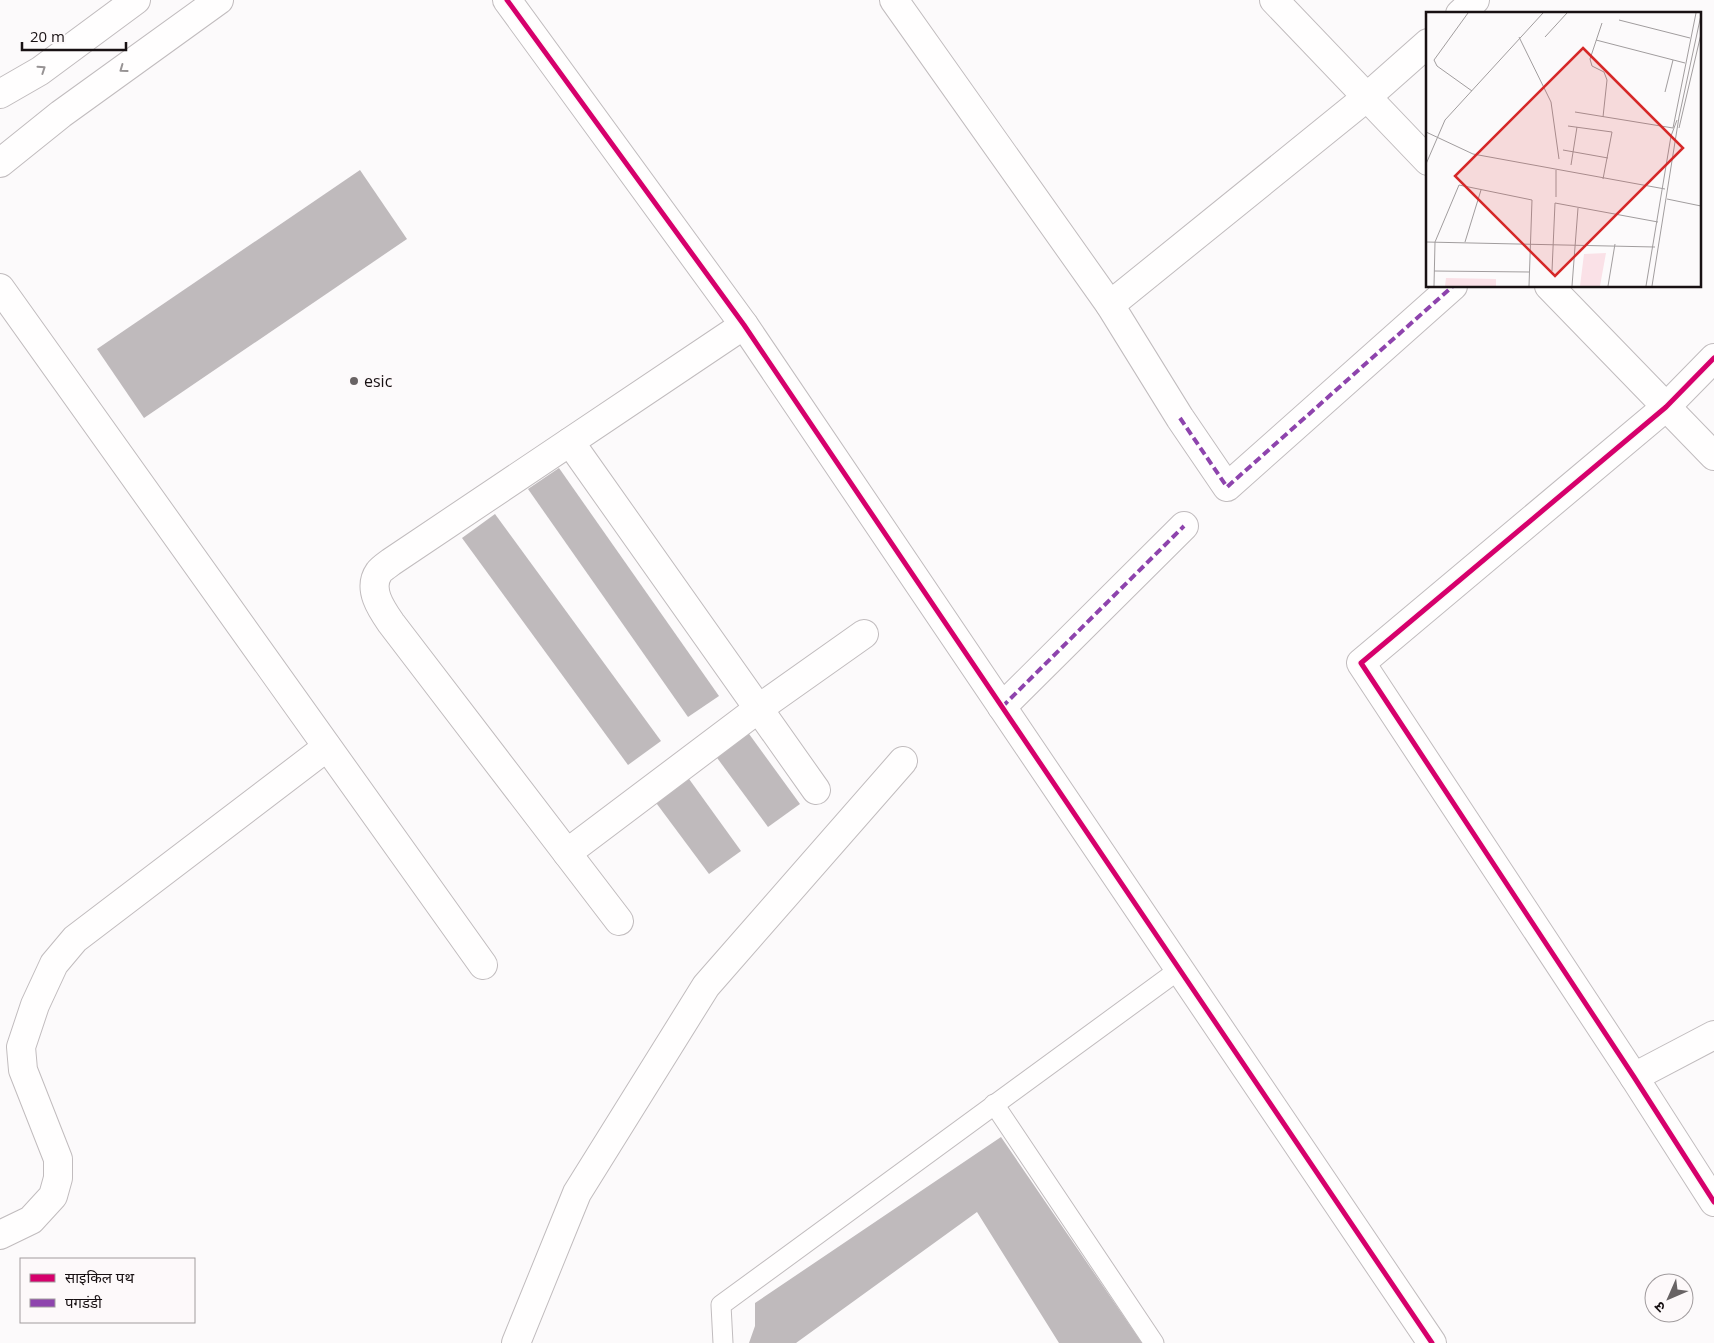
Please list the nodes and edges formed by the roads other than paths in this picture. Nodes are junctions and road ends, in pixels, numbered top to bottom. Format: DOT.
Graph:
graph roads {
  1 [pos="136,0"];
  2 [pos="219,0"];
  3 [pos="508,0"];
  4 [pos="894,0"];
  5 [pos="1274,0"];
  6 [pos="1475,0"];
  7 [pos="1462,12"];
  8 [pos="1426,45"];
  9 [pos="0,94"];
  10 [pos="1367,97"];
  11 [pos="1426,159"];
  12 [pos="0,163"];
  13 [pos="0,288"];
  14 [pos="1451,288"];
  15 [pos="1550,288"];
  16 [pos="1110,305"];
  17 [pos="744,325"];
  18 [pos="1714,358"];
  19 [pos="1666,407"];
  20 [pos="570,442"];
  21 [pos="1714,456"];
  22 [pos="1184,526"];
  23 [pos="864,634"];
  24 [pos="1002,707"];
  25 [pos="758,709"];
  26 [pos="327,747"];
  27 [pos="903,761"];
  28 [pos="816,790"];
  29 [pos="567,853"];
  30 [pos="619,920"];
  31 [pos="483,965"];
  32 [pos="1180,969"];
  33 [pos="1714,1035"];
  34 [pos="1634,1077"];
  35 [pos="994,1104"];
  36 [pos="1714,1202"];
  37 [pos="0,1235"];
  38 [pos="516,1343"];
  39 [pos="723,1343"];
  40 [pos="1154,1343"];
  41 [pos="1432,1343"];
  9 -- 1 [label="street, one-way"];
  2 -- 12 [label="street, one-way"];
  3 -- 17 [label="street"];
  4 -- 16 [label="street"];
  5 -- 10 [label="street"];
  6 -- 7 [label="street"];
  8 -- 10 [label="street"];
  10 -- 11 [label="street"];
  10 -- 16 [label="street"];
  13 -- 26 [label="street"];
  14 -- 16 [label="street"];
  15 -- 19 [label="street"];
  17 -- 20 [label="street"];
  17 -- 24 [label="street"];
  18 -- 19 [label="street"];
  19 -- 21 [label="street"];
  19 -- 34 [label="street"];
  20 -- 25 [label="street"];
  20 -- 29 [label="street"];
  22 -- 24 [label="street"];
  23 -- 25 [label="street"];
  24 -- 32 [label="street"];
  25 -- 28 [label="street"];
  25 -- 29 [label="street"];
  26 -- 31 [label="street"];
  26 -- 37 [label="street"];
  27 -- 38 [label="street"];
  29 -- 30 [label="street"];
  32 -- 35 [label="lane"];
  32 -- 41 [label="street"];
  33 -- 34 [label="street"];
  34 -- 36 [label="street"];
  35 -- 39 [label="lane"];
  35 -- 40 [label="lane"];
}
